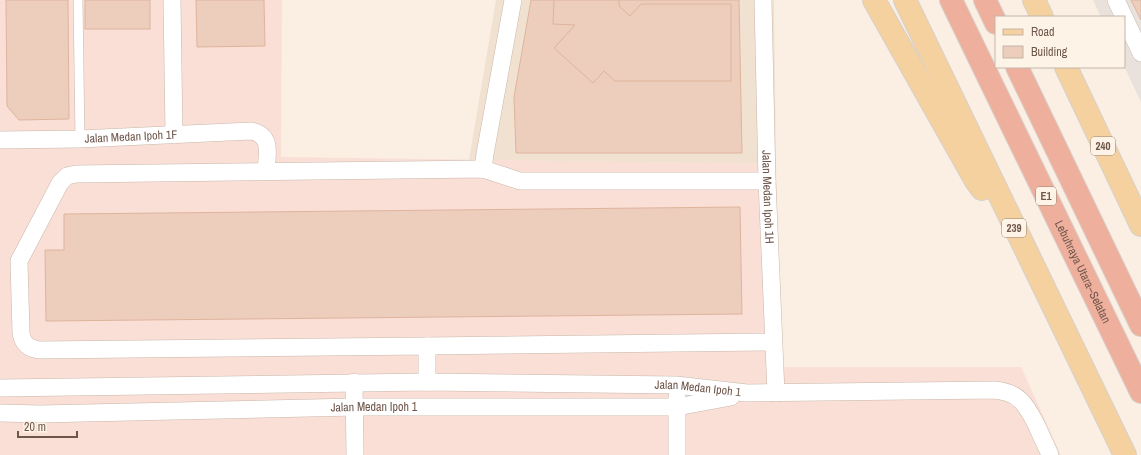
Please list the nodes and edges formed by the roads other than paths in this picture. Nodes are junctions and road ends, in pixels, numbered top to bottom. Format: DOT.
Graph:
graph roads {
  1 [pos="78,0"];
  2 [pos="172,0"];
  3 [pos="513,0"];
  4 [pos="763,0"];
  5 [pos="874,0"];
  6 [pos="905,0"];
  7 [pos="951,0"];
  8 [pos="985,0"];
  9 [pos="1034,0"];
  10 [pos="1116,0"];
  11 [pos="1042,16"];
  12 [pos="1124,16"];
  13 [pos="1125,19"];
  14 [pos="995,21"];
  15 [pos="1141,53"];
  16 [pos="1017,68"];
  17 [pos="1066,68"];
  18 [pos="174,135"];
  19 [pos="80,139"];
  20 [pos="0,140"];
  21 [pos="483,169"];
  22 [pos="266,171"];
  23 [pos="768,181"];
  24 [pos="1010,219"];
  25 [pos="1141,225"];
  26 [pos="1141,325"];
  27 [pos="773,342"];
  28 [pos="427,346"];
  29 [pos="354,382"];
  30 [pos="427,382"];
  31 [pos="676,385"];
  32 [pos="0,388"];
  33 [pos="1141,392"];
  34 [pos="747,393"];
  35 [pos="776,393"];
  36 [pos="355,407"];
  37 [pos="677,407"];
  38 [pos="0,408"];
  39 [pos="0,413"];
  40 [pos="40,414"];
  41 [pos="355,455"];
  42 [pos="677,455"];
  43 [pos="1050,455"];
  44 [pos="1125,455"];
  1 -- 19 [label="lane"];
  2 -- 18 [label="street, Jalan Medan Ipoh 1F"];
  3 -- 21 [label="street"];
  4 -- 23 [label="street, Jalan Medan Ipoh 1H"];
  5 -- 24 [label="main road"];
  6 -- 24 [label="main road, 239"];
  7 -- 33 [label="highway, Lebuhraya Utara–Selatan / E1"];
  8 -- 14 [label="highway"];
  9 -- 11 [label="main road"];
  10 -- 12 [label="street"];
  13 -- 15 [label="street"];
  16 -- 26 [label="highway, E1"];
  17 -- 25 [label="main road, 240"];
  18 -- 19 [label="street, Jalan Medan Ipoh 1F"];
  18 -- 22 [label="street"];
  19 -- 20 [label="street, Jalan Medan Ipoh 1F"];
  21 -- 22 [label="street"];
  21 -- 23 [label="street"];
  22 -- 28 [label="street"];
  23 -- 27 [label="street, Jalan Medan Ipoh 1H"];
  24 -- 44 [label="main road, 239"];
  27 -- 28 [label="street"];
  27 -- 35 [label="street, Jalan Medan Ipoh 1H"];
  28 -- 30 [label="street"];
  29 -- 30 [label="street, Jalan Medan Ipoh 1"];
  29 -- 32 [label="street, Jalan Medan Ipoh 1"];
  29 -- 36 [label="street"];
  30 -- 31 [label="street, Jalan Medan Ipoh 1"];
  31 -- 34 [label="street, Jalan Medan Ipoh 1"];
  31 -- 37 [label="street"];
  34 -- 35 [label="street, Jalan Medan Ipoh 1"];
  34 -- 37 [label="street, Jalan Medan Ipoh 1"];
  35 -- 43 [label="street, Jalan Medan Ipoh 1"];
  36 -- 37 [label="street, Jalan Medan Ipoh 1"];
  36 -- 40 [label="street, Jalan Medan Ipoh 1"];
  36 -- 41 [label="street"];
  37 -- 42 [label="street"];
  38 -- 40 [label="street"];
  39 -- 40 [label="street, Jalan Medan Ipoh 1"];
}
